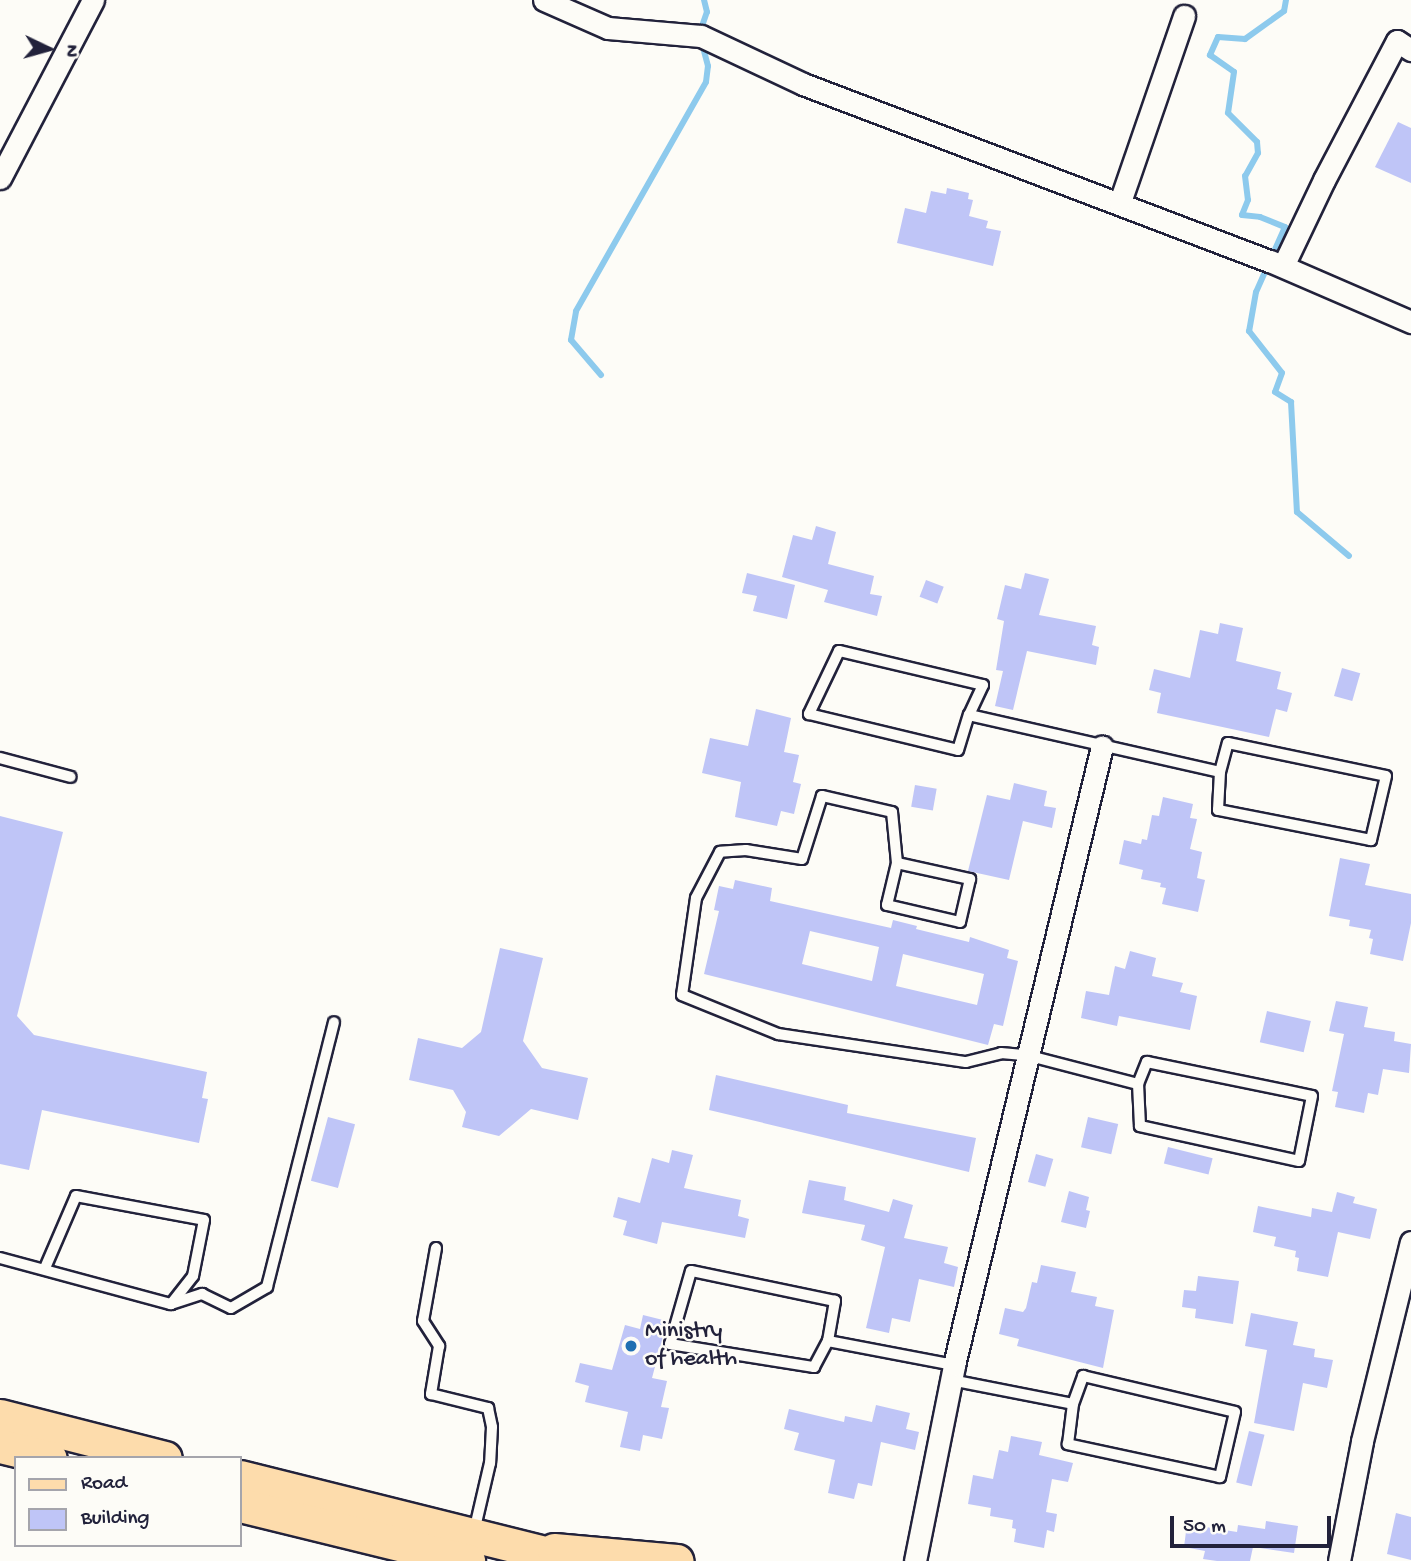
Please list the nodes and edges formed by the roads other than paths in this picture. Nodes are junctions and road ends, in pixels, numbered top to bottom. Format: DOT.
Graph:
graph roads {
  1 [pos="93,0"];
  2 [pos="551,1"];
  3 [pos="1184,16"];
  4 [pos="1411,50"];
  5 [pos="0,178"];
  6 [pos="1119,202"];
  7 [pos="1283,266"];
  8 [pos="1411,322"];
  9 [pos="969,715"];
  10 [pos="1102,746"];
  11 [pos="0,758"];
  12 [pos="1220,772"];
  13 [pos="71,777"];
  14 [pos="897,863"];
  15 [pos="334,1022"];
  16 [pos="1026,1055"];
  17 [pos="1138,1084"];
  18 [pos="1411,1242"];
  19 [pos="436,1248"];
  20 [pos="0,1258"];
  21 [pos="45,1268"];
  22 [pos="1407,1277"];
  23 [pos="171,1304"];
  24 [pos="828,1341"];
  25 [pos="953,1372"];
  26 [pos="1073,1404"];
  27 [pos="0,1416"];
  28 [pos="0,1446"];
  29 [pos="42,1456"];
  30 [pos="157,1456"];
  31 [pos="242,1478"];
  32 [pos="242,1505"];
  33 [pos="471,1548"];
  34 [pos="527,1548"];
  35 [pos="576,1561"];
  36 [pos="677,1561"];
  37 [pos="915,1561"];
  38 [pos="1339,1561"];
  1 -- 5 [label="street"];
  2 -- 6 [label="street"];
  3 -- 6 [label="street"];
  4 -- 7 [label="street"];
  6 -- 7 [label="street"];
  7 -- 8 [label="street"];
  9 -- 9 [label="lane"];
  9 -- 10 [label="lane"];
  10 -- 12 [label="lane"];
  10 -- 16 [label="street"];
  11 -- 13 [label="lane"];
  12 -- 12 [label="lane"];
  14 -- 14 [label="lane"];
  14 -- 16 [label="lane"];
  15 -- 23 [label="lane"];
  16 -- 17 [label="lane"];
  16 -- 25 [label="street"];
  17 -- 17 [label="lane"];
  18 -- 22 [label="street"];
  19 -- 33 [label="lane"];
  20 -- 21 [label="lane"];
  21 -- 23 [label="lane"];
  21 -- 23 [label="lane"];
  22 -- 38 [label="street"];
  24 -- 24 [label="lane"];
  24 -- 25 [label="lane"];
  25 -- 26 [label="lane"];
  25 -- 37 [label="street"];
  26 -- 26 [label="lane"];
  27 -- 30 [label="main road"];
  28 -- 29 [label="main road"];
  31 -- 33 [label="main road"];
  32 -- 33 [label="main road"];
  33 -- 34 [label="main road"];
  34 -- 35 [label="main road"];
  34 -- 36 [label="main road"];
}
